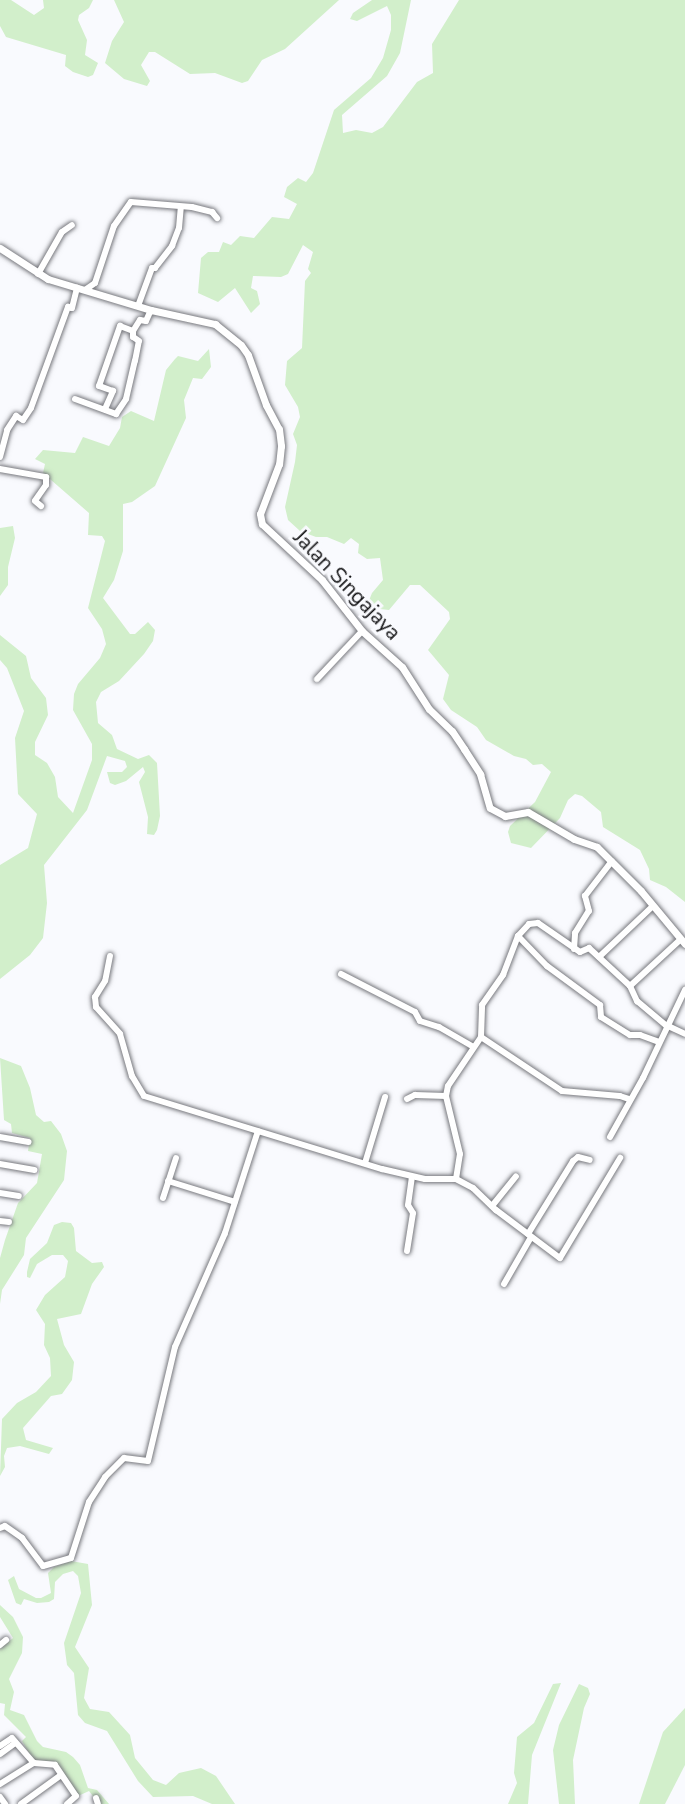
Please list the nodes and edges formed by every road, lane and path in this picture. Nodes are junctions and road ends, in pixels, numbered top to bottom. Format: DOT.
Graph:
graph roads {
  1 [pos="181,207"];
  2 [pos="217,218"];
  3 [pos="72,225"];
  4 [pos="0,248"];
  5 [pos="38,274"];
  6 [pos="81,289"];
  7 [pos="138,306"];
  8 [pos="151,310"];
  9 [pos="133,331"];
  10 [pos="75,399"];
  11 [pos="105,409"];
  12 [pos="0,457"];
  13 [pos="0,469"];
  14 [pos="41,506"];
  15 [pos="362,631"];
  16 [pos="317,679"];
  17 [pos="612,862"];
  18 [pos="653,906"];
  19 [pos="518,936"];
  20 [pos="683,941"];
  21 [pos="574,949"];
  22 [pos="110,956"];
  23 [pos="599,957"];
  24 [pos="341,974"];
  25 [pos="630,986"];
  26 [pos="685,990"];
  27 [pos="666,1025"];
  28 [pos="685,1034"];
  29 [pos="481,1037"];
  30 [pos="659,1042"];
  31 [pos="473,1048"];
  32 [pos="385,1097"];
  33 [pos="446,1097"];
  34 [pos="407,1099"];
  35 [pos="629,1099"];
  36 [pos="258,1131"];
  37 [pos="0,1137"];
  38 [pos="610,1137"];
  39 [pos="29,1142"];
  40 [pos="176,1158"];
  41 [pos="620,1158"];
  42 [pos="590,1160"];
  43 [pos="365,1163"];
  44 [pos="0,1164"];
  45 [pos="34,1170"];
  46 [pos="516,1176"];
  47 [pos="412,1177"];
  48 [pos="456,1179"];
  49 [pos="168,1181"];
  50 [pos="0,1193"];
  51 [pos="19,1196"];
  52 [pos="163,1198"];
  53 [pos="235,1202"];
  54 [pos="492,1206"];
  55 [pos="0,1221"];
  56 [pos="9,1222"];
  57 [pos="529,1236"];
  58 [pos="407,1251"];
  59 [pos="505,1284"];
  60 [pos="0,1528"];
  61 [pos="15,1743"];
  62 [pos="0,1746"];
  63 [pos="0,1754"];
  64 [pos="34,1763"];
  65 [pos="61,1775"];
  66 [pos="0,1784"];
  67 [pos="0,1797"];
  68 [pos="5,1804"];
  69 [pos="22,1804"];
  70 [pos="66,1804"];
  1 -- 2 [label="street"];
  1 -- 6 [label="street"];
  1 -- 7 [label="street"];
  3 -- 5 [label="street"];
  4 -- 5 [label="street, Jalan Singajaya"];
  5 -- 6 [label="street, Jalan Singajaya"];
  6 -- 7 [label="street, Jalan Singajaya"];
  6 -- 12 [label="street"];
  7 -- 8 [label="street, Jalan Singajaya"];
  8 -- 9 [label="street"];
  8 -- 15 [label="street, Jalan Singajaya"];
  9 -- 11 [label="street"];
  9 -- 11 [label="street"];
  10 -- 11 [label="street"];
  13 -- 14 [label="street"];
  15 -- 16 [label="street"];
  15 -- 17 [label="street, Jalan Singajaya"];
  17 -- 18 [label="street, Jalan Singajaya"];
  17 -- 21 [label="street"];
  18 -- 20 [label="street, Jalan Singajaya"];
  18 -- 23 [label="street"];
  19 -- 21 [label="street"];
  19 -- 29 [label="street"];
  19 -- 30 [label="street"];
  20 -- 25 [label="street"];
  21 -- 23 [label="street"];
  22 -- 36 [label="street"];
  23 -- 25 [label="street"];
  24 -- 31 [label="street"];
  25 -- 27 [label="street"];
  26 -- 27 [label="street"];
  27 -- 28 [label="street"];
  27 -- 30 [label="street"];
  29 -- 31 [label="street"];
  29 -- 35 [label="street"];
  30 -- 35 [label="street"];
  31 -- 33 [label="street"];
  32 -- 43 [label="street"];
  33 -- 34 [label="street"];
  33 -- 48 [label="street"];
  35 -- 38 [label="street"];
  36 -- 43 [label="street"];
  36 -- 53 [label="street"];
  37 -- 39 [label="street"];
  40 -- 49 [label="street"];
  41 -- 57 [label="street"];
  42 -- 57 [label="street"];
  43 -- 47 [label="street"];
  44 -- 45 [label="street"];
  46 -- 54 [label="street"];
  47 -- 48 [label="street"];
  47 -- 58 [label="street"];
  48 -- 54 [label="street"];
  49 -- 52 [label="street"];
  49 -- 53 [label="street"];
  50 -- 51 [label="street"];
  53 -- 60 [label="street"];
  54 -- 57 [label="street"];
  55 -- 56 [label="street"];
  57 -- 59 [label="street"];
  61 -- 62 [label="street"];
  61 -- 63 [label="street"];
  61 -- 64 [label="street"];
  64 -- 65 [label="street"];
  64 -- 66 [label="street"];
  65 -- 69 [label="street"];
  65 -- 70 [label="street"];
  67 -- 68 [label="street"];
}
